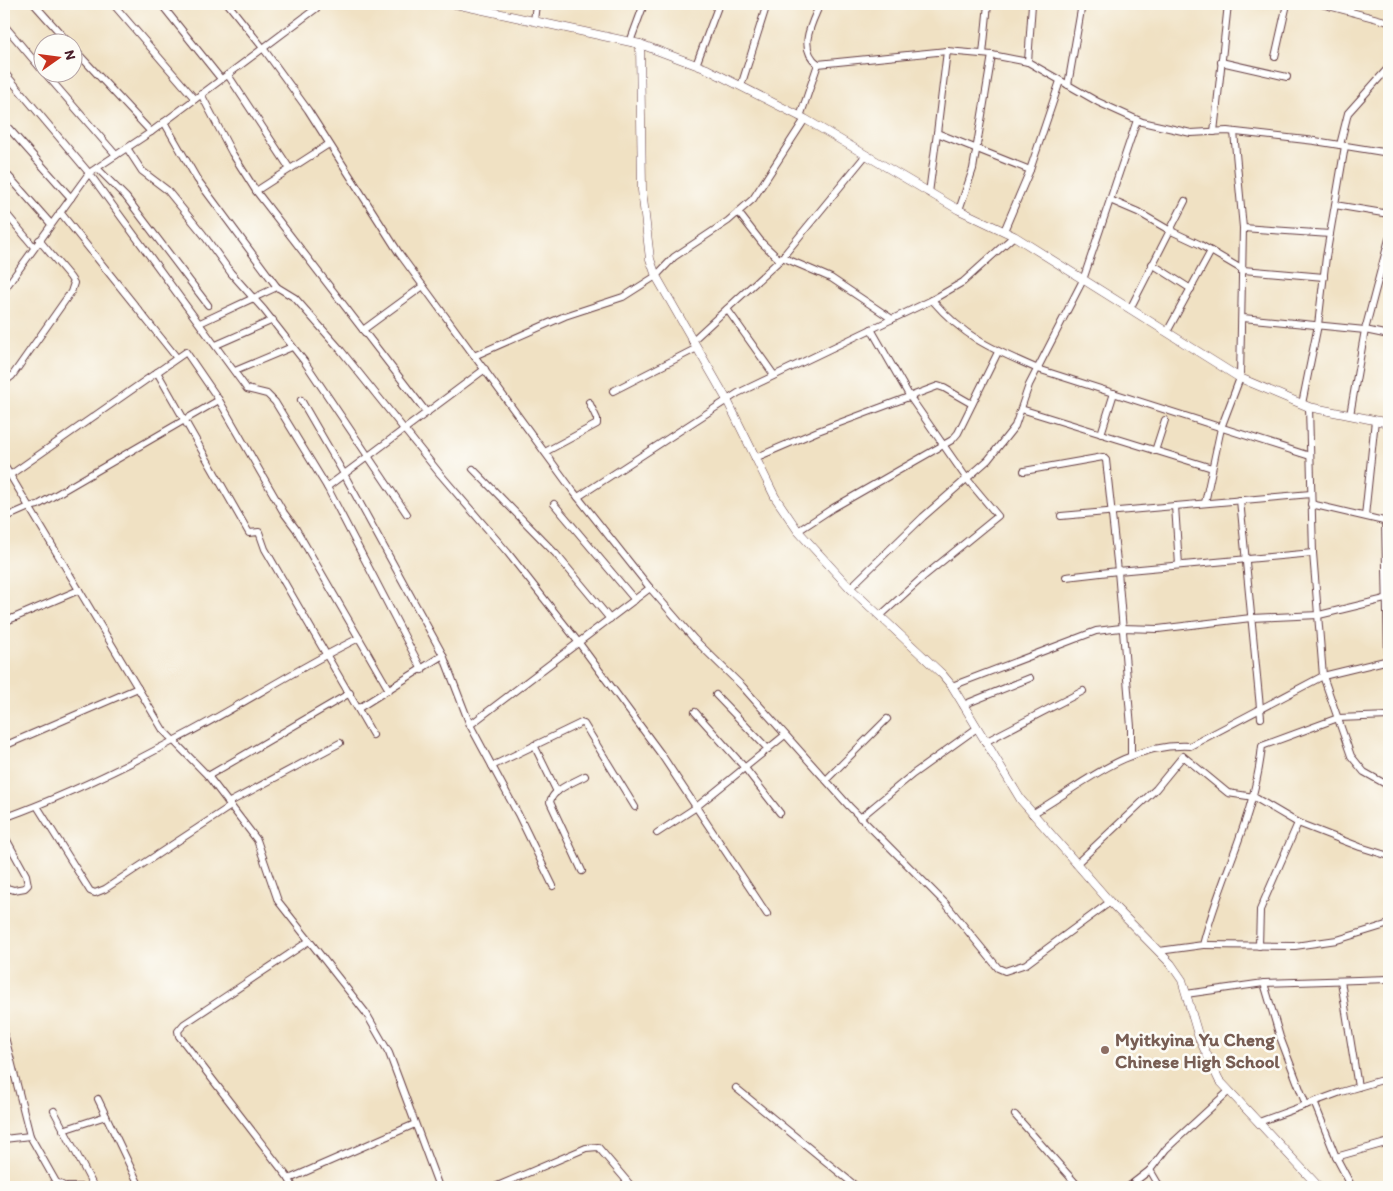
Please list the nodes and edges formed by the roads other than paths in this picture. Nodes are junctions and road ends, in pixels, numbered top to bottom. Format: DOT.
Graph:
graph roads {
  1 [pos="34,4"];
  2 [pos="113,4"];
  3 [pos="161,4"];
  4 [pos="228,4"];
  5 [pos="322,4"];
  6 [pos="456,4"];
  7 [pos="536,4"];
  8 [pos="644,4"];
  9 [pos="719,4"];
  10 [pos="766,4"];
  11 [pos="820,4"];
  12 [pos="988,4"];
  13 [pos="1032,4"];
  14 [pos="1082,4"];
  15 [pos="1228,4"];
  16 [pos="1287,4"];
  17 [pos="1321,4"];
  18 [pos="534,21"];
  19 [pos="1389,22"];
  20 [pos="4,25"];
  21 [pos="59,32"];
  22 [pos="630,42"];
  23 [pos="640,44"];
  24 [pos="263,48"];
  25 [pos="947,51"];
  26 [pos="984,54"];
  27 [pos="992,55"];
  28 [pos="1275,57"];
  29 [pos="32,58"];
  30 [pos="82,58"];
  31 [pos="1028,62"];
  32 [pos="1221,62"];
  33 [pos="818,64"];
  34 [pos="696,65"];
  35 [pos="1389,67"];
  36 [pos="4,72"];
  37 [pos="228,75"];
  38 [pos="1287,77"];
  39 [pos="221,79"];
  40 [pos="1060,81"];
  41 [pos="53,82"];
  42 [pos="1068,85"];
  43 [pos="741,86"];
  44 [pos="201,94"];
  45 [pos="194,99"];
  46 [pos="803,118"];
  47 [pos="1137,120"];
  48 [pos="164,122"];
  49 [pos="4,124"];
  50 [pos="151,132"];
  51 [pos="937,132"];
  52 [pos="1214,132"];
  53 [pos="1234,132"];
  54 [pos="328,144"];
  55 [pos="1343,146"];
  56 [pos="976,147"];
  57 [pos="127,148"];
  58 [pos="1389,154"];
  59 [pos="116,155"];
  60 [pos="866,155"];
  61 [pos="97,168"];
  62 [pos="290,169"];
  63 [pos="1030,170"];
  64 [pos="4,171"];
  65 [pos="89,173"];
  66 [pos="256,191"];
  67 [pos="929,193"];
  68 [pos="71,198"];
  69 [pos="1110,200"];
  70 [pos="1185,201"];
  71 [pos="1335,205"];
  72 [pos="959,210"];
  73 [pos="4,211"];
  74 [pos="60,212"];
  75 [pos="738,212"];
  76 [pos="1389,214"];
  77 [pos="51,224"];
  78 [pos="1244,228"];
  79 [pos="1170,230"];
  80 [pos="1004,231"];
  81 [pos="1330,234"];
  82 [pos="1014,236"];
  83 [pos="1389,239"];
  84 [pos="39,240"];
  85 [pos="34,247"];
  86 [pos="1212,251"];
  87 [pos="781,258"];
  88 [pos="1152,264"];
  89 [pos="1243,270"];
  90 [pos="656,276"];
  91 [pos="1324,277"];
  92 [pos="1083,280"];
  93 [pos="423,286"];
  94 [pos="277,287"];
  95 [pos="1191,289"];
  96 [pos="4,290"];
  97 [pos="255,297"];
  98 [pos="932,300"];
  99 [pos="208,305"];
  100 [pos="727,309"];
  101 [pos="1130,309"];
  102 [pos="1243,318"];
  103 [pos="892,319"];
  104 [pos="273,320"];
  105 [pos="200,323"];
  106 [pos="1318,325"];
  107 [pos="871,329"];
  108 [pos="363,330"];
  109 [pos="1365,330"];
  110 [pos="1167,332"];
  111 [pos="1389,335"];
  112 [pos="216,345"];
  113 [pos="694,345"];
  114 [pos="292,347"];
  115 [pos="998,352"];
  116 [pos="474,356"];
  117 [pos="177,358"];
  118 [pos="1038,368"];
  119 [pos="484,369"];
  120 [pos="236,371"];
  121 [pos="157,372"];
  122 [pos="774,375"];
  123 [pos="1240,378"];
  124 [pos="4,382"];
  125 [pos="613,391"];
  126 [pos="1114,393"];
  127 [pos="910,397"];
  128 [pos="219,400"];
  129 [pos="301,400"];
  130 [pos="727,400"];
  131 [pos="589,402"];
  132 [pos="972,404"];
  133 [pos="1306,406"];
  134 [pos="1021,409"];
  135 [pos="427,413"];
  136 [pos="1350,415"];
  137 [pos="183,420"];
  138 [pos="1165,420"];
  139 [pos="1375,420"];
  140 [pos="1389,422"];
  141 [pos="1221,428"];
  142 [pos="404,430"];
  143 [pos="1101,434"];
  144 [pos="944,446"];
  145 [pos="1155,451"];
  146 [pos="545,452"];
  147 [pos="368,456"];
  148 [pos="1310,456"];
  149 [pos="756,458"];
  150 [pos="4,465"];
  151 [pos="1212,468"];
  152 [pos="473,469"];
  153 [pos="1024,471"];
  154 [pos="344,474"];
  155 [pos="10,476"];
  156 [pos="967,479"];
  157 [pos="327,487"];
  158 [pos="1311,494"];
  159 [pos="578,497"];
  160 [pos="1240,500"];
  161 [pos="1205,503"];
  162 [pos="554,504"];
  163 [pos="1311,504"];
  164 [pos="1175,506"];
  165 [pos="29,507"];
  166 [pos="1110,512"];
  167 [pos="407,514"];
  168 [pos="1061,516"];
  169 [pos="1365,516"];
  170 [pos="4,518"];
  171 [pos="1387,522"];
  172 [pos="798,531"];
  173 [pos="1313,553"];
  174 [pos="1246,558"];
  175 [pos="1179,565"];
  176 [pos="1118,571"];
  177 [pos="1066,577"];
  178 [pos="650,588"];
  179 [pos="850,588"];
  180 [pos="79,590"];
  181 [pos="1388,599"];
  182 [pos="635,600"];
  183 [pos="1319,615"];
  184 [pos="880,616"];
  185 [pos="1251,618"];
  186 [pos="610,619"];
  187 [pos="4,622"];
  188 [pos="1121,628"];
  189 [pos="359,638"];
  190 [pos="579,643"];
  191 [pos="326,654"];
  192 [pos="442,655"];
  193 [pos="1389,660"];
  194 [pos="422,670"];
  195 [pos="1323,676"];
  196 [pos="1030,678"];
  197 [pos="952,686"];
  198 [pos="138,688"];
  199 [pos="389,690"];
  200 [pos="1083,691"];
  201 [pos="350,693"];
  202 [pos="716,695"];
  203 [pos="963,705"];
  204 [pos="359,708"];
  205 [pos="695,712"];
  206 [pos="1260,714"];
  207 [pos="1389,716"];
  208 [pos="1338,718"];
  209 [pos="887,719"];
  210 [pos="470,725"];
  211 [pos="977,728"];
  212 [pos="373,735"];
  213 [pos="785,735"];
  214 [pos="174,741"];
  215 [pos="985,742"];
  216 [pos="340,743"];
  217 [pos="534,745"];
  218 [pos="4,746"];
  219 [pos="768,749"];
  220 [pos="1132,755"];
  221 [pos="492,766"];
  222 [pos="745,768"];
  223 [pos="208,776"];
  224 [pos="585,776"];
  225 [pos="826,780"];
  226 [pos="1389,786"];
  227 [pos="557,792"];
  228 [pos="1254,797"];
  229 [pos="230,805"];
  230 [pos="37,806"];
  231 [pos="635,807"];
  232 [pos="695,808"];
  233 [pos="780,813"];
  234 [pos="1032,814"];
  235 [pos="4,818"];
  236 [pos="860,818"];
  237 [pos="1298,822"];
  238 [pos="657,833"];
  239 [pos="4,835"];
  240 [pos="1389,856"];
  241 [pos="1076,864"];
  242 [pos="582,871"];
  243 [pos="553,886"];
  244 [pos="4,887"];
  245 [pos="1110,902"];
  246 [pos="768,914"];
  247 [pos="1389,924"];
  248 [pos="309,941"];
  249 [pos="1203,945"];
  250 [pos="1259,946"];
  251 [pos="1159,951"];
  252 [pos="1389,979"];
  253 [pos="1341,982"];
  254 [pos="1264,983"];
  255 [pos="1186,994"];
  256 [pos="4,1034"];
  257 [pos="1389,1078"];
  258 [pos="1358,1086"];
  259 [pos="736,1088"];
  260 [pos="1229,1091"];
  261 [pos="98,1099"];
  262 [pos="1314,1102"];
  263 [pos="1306,1105"];
  264 [pos="54,1111"];
  265 [pos="1015,1115"];
  266 [pos="106,1116"];
  267 [pos="1259,1122"];
  268 [pos="415,1124"];
  269 [pos="62,1130"];
  270 [pos="30,1136"];
  271 [pos="4,1139"];
  272 [pos="1389,1142"];
  273 [pos="1336,1157"];
  274 [pos="1150,1170"];
  275 [pos="288,1179"];
  276 [pos="94,1187"];
  277 [pos="140,1187"];
  278 [pos="151,1187"];
  279 [pos="293,1187"];
  280 [pos="439,1187"];
  281 [pos="495,1187"];
  282 [pos="632,1187"];
  283 [pos="858,1187"];
  284 [pos="1079,1187"];
  285 [pos="1128,1187"];
  286 [pos="1160,1187"];
  287 [pos="1319,1187"];
  288 [pos="1352,1187"];
  1 -- 21 [label="street"];
  2 -- 45 [label="street"];
  3 -- 39 [label="street"];
  4 -- 24 [label="street"];
  5 -- 24 [label="street"];
  6 -- 18 [label="street"];
  7 -- 18 [label="street"];
  8 -- 22 [label="street"];
  9 -- 34 [label="street"];
  10 -- 43 [label="street"];
  11 -- 33 [label="street"];
  12 -- 26 [label="street"];
  13 -- 31 [label="street"];
  14 -- 42 [label="street"];
  15 -- 32 [label="street"];
  16 -- 28 [label="street"];
  17 -- 19 [label="street"];
  18 -- 22 [label="street"];
  20 -- 29 [label="street"];
  22 -- 23 [label="street"];
  23 -- 34 [label="street"];
  23 -- 90 [label="street"];
  24 -- 37 [label="street"];
  24 -- 54 [label="street"];
  25 -- 26 [label="street"];
  25 -- 33 [label="street"];
  25 -- 51 [label="street"];
  26 -- 27 [label="street"];
  27 -- 31 [label="street"];
  27 -- 56 [label="street"];
  30 -- 50 [label="street"];
  31 -- 40 [label="street"];
  32 -- 38 [label="street"];
  32 -- 52 [label="street"];
  33 -- 46 [label="street"];
  34 -- 43 [label="street"];
  35 -- 55 [label="street"];
  36 -- 65 [label="street"];
  37 -- 39 [label="street"];
  37 -- 62 [label="street"];
  39 -- 44 [label="street"];
  40 -- 42 [label="street"];
  40 -- 63 [label="street"];
  41 -- 59 [label="street"];
  42 -- 47 [label="street"];
  43 -- 46 [label="street"];
  44 -- 45 [label="street"];
  44 -- 66 [label="street"];
  45 -- 48 [label="street"];
  46 -- 60 [label="street"];
  46 -- 75 [label="street"];
  47 -- 52 [label="street"];
  47 -- 69 [label="street"];
  48 -- 50 [label="street"];
  48 -- 94 [label="street"];
  49 -- 68 [label="street"];
  50 -- 57 [label="street"];
  51 -- 56 [label="street"];
  51 -- 67 [label="street"];
  52 -- 53 [label="street"];
  53 -- 55 [label="street"];
  53 -- 78 [label="street"];
  54 -- 62 [label="street"];
  54 -- 93 [label="street"];
  55 -- 58 [label="street"];
  55 -- 71 [label="street"];
  56 -- 63 [label="street"];
  56 -- 72 [label="street"];
  57 -- 59 [label="street"];
  57 -- 97 [label="street"];
  59 -- 61 [label="street"];
  60 -- 67 [label="street"];
  60 -- 87 [label="street"];
  61 -- 65 [label="street"];
  61 -- 99 [label="street"];
  62 -- 66 [label="street"];
  63 -- 80 [label="street"];
  64 -- 77 [label="street"];
  65 -- 68 [label="street"];
  65 -- 105 [label="street"];
  66 -- 108 [label="street"];
  67 -- 72 [label="street"];
  68 -- 74 [label="street"];
  69 -- 79 [label="street"];
  69 -- 92 [label="street"];
  70 -- 79 [label="street"];
  71 -- 76 [label="street"];
  71 -- 81 [label="street"];
  72 -- 80 [label="street"];
  73 -- 85 [label="street"];
  74 -- 77 [label="street"];
  74 -- 117 [label="street"];
  75 -- 87 [label="street"];
  75 -- 90 [label="street"];
  77 -- 84 [label="street"];
  78 -- 81 [label="street"];
  78 -- 89 [label="street"];
  79 -- 86 [label="street"];
  79 -- 88 [label="street"];
  80 -- 82 [label="street"];
  81 -- 91 [label="street"];
  82 -- 92 [label="street"];
  82 -- 98 [label="street"];
  83 -- 109 [label="street"];
  84 -- 85 [label="street"];
  84 -- 124 [label="street"];
  85 -- 96 [label="street"];
  86 -- 89 [label="street"];
  86 -- 95 [label="street"];
  87 -- 100 [label="street"];
  87 -- 103 [label="street"];
  88 -- 95 [label="street"];
  88 -- 101 [label="street"];
  89 -- 91 [label="street"];
  89 -- 102 [label="street"];
  90 -- 113 [label="street"];
  90 -- 116 [label="street"];
  91 -- 106 [label="street"];
  92 -- 101 [label="street"];
  92 -- 118 [label="street"];
  93 -- 108 [label="street"];
  93 -- 116 [label="street"];
  94 -- 97 [label="street"];
  94 -- 142 [label="street"];
  95 -- 110 [label="street"];
  97 -- 104 [label="street"];
  97 -- 105 [label="street"];
  98 -- 103 [label="street"];
  98 -- 115 [label="street"];
  100 -- 113 [label="street"];
  100 -- 122 [label="street"];
  101 -- 110 [label="street"];
  102 -- 106 [label="street"];
  102 -- 123 [label="street"];
  103 -- 107 [label="street"];
  104 -- 112 [label="street"];
  104 -- 114 [label="street"];
  105 -- 112 [label="street"];
  106 -- 109 [label="street"];
  106 -- 133 [label="street"];
  107 -- 122 [label="street"];
  107 -- 127 [label="street"];
  108 -- 135 [label="street"];
  109 -- 111 [label="street"];
  109 -- 136 [label="street"];
  110 -- 123 [label="street"];
  112 -- 120 [label="street"];
  113 -- 125 [label="street"];
  113 -- 130 [label="street"];
  114 -- 120 [label="street"];
  114 -- 147 [label="street"];
  115 -- 118 [label="street"];
  115 -- 132 [label="street"];
  116 -- 119 [label="street"];
  117 -- 121 [label="street"];
  117 -- 128 [label="street"];
  118 -- 126 [label="street"];
  118 -- 134 [label="street"];
  119 -- 135 [label="street"];
  119 -- 146 [label="street"];
  120 -- 157 [label="street"];
  121 -- 137 [label="street"];
  121 -- 155 [label="street"];
  122 -- 130 [label="street"];
  123 -- 133 [label="street"];
  123 -- 141 [label="street"];
  126 -- 141 [label="street"];
  126 -- 143 [label="street"];
  127 -- 132 [label="street"];
  127 -- 144 [label="street"];
  127 -- 149 [label="street"];
  128 -- 137 [label="street"];
  128 -- 189 [label="street"];
  129 -- 154 [label="street"];
  130 -- 149 [label="street"];
  130 -- 159 [label="street"];
  131 -- 146 [label="street"];
  132 -- 144 [label="street"];
  133 -- 136 [label="street"];
  133 -- 148 [label="street"];
  134 -- 143 [label="street"];
  134 -- 156 [label="street"];
  135 -- 142 [label="street"];
  136 -- 139 [label="street"];
  137 -- 165 [label="street"];
  137 -- 191 [label="street"];
  138 -- 145 [label="street"];
  139 -- 140 [label="street"];
  139 -- 169 [label="street"];
  141 -- 148 [label="street"];
  141 -- 151 [label="street"];
  142 -- 147 [label="street"];
  142 -- 190 [label="street"];
  143 -- 145 [label="street"];
  144 -- 156 [label="street"];
  144 -- 172 [label="street"];
  145 -- 151 [label="street"];
  146 -- 159 [label="street"];
  147 -- 154 [label="street"];
  147 -- 167 [label="street"];
  148 -- 158 [label="street"];
  149 -- 172 [label="street"];
  150 -- 155 [label="street"];
  151 -- 161 [label="street"];
  152 -- 186 [label="street"];
  153 -- 166 [label="street"];
  154 -- 157 [label="street"];
  154 -- 192 [label="street"];
  155 -- 165 [label="street"];
  156 -- 179 [label="street"];
  156 -- 184 [label="street"];
  157 -- 194 [label="street"];
  158 -- 160 [label="street"];
  158 -- 163 [label="street"];
  159 -- 178 [label="street"];
  160 -- 161 [label="street"];
  160 -- 174 [label="street"];
  161 -- 164 [label="street"];
  162 -- 182 [label="street"];
  163 -- 169 [label="street"];
  163 -- 173 [label="street"];
  164 -- 166 [label="street"];
  164 -- 175 [label="street"];
  165 -- 170 [label="street"];
  165 -- 180 [label="street"];
  166 -- 168 [label="street"];
  166 -- 176 [label="street"];
  169 -- 171 [label="street"];
  171 -- 181 [label="street"];
  172 -- 179 [label="street"];
  173 -- 174 [label="street"];
  173 -- 183 [label="street"];
  174 -- 175 [label="street"];
  174 -- 185 [label="street"];
  175 -- 176 [label="street"];
  176 -- 177 [label="street"];
  176 -- 188 [label="street"];
  178 -- 182 [label="street"];
  178 -- 213 [label="street"];
  179 -- 184 [label="street"];
  180 -- 187 [label="street"];
  180 -- 198 [label="street"];
  181 -- 183 [label="street"];
  181 -- 193 [label="street"];
  182 -- 186 [label="street"];
  183 -- 185 [label="street"];
  183 -- 195 [label="street"];
  184 -- 197 [label="street"];
  185 -- 188 [label="street"];
  185 -- 206 [label="street"];
  186 -- 190 [label="street"];
  188 -- 197 [label="street"];
  188 -- 220 [label="street"];
  189 -- 191 [label="street"];
  189 -- 199 [label="street"];
  190 -- 210 [label="street"];
  190 -- 232 [label="street"];
  191 -- 201 [label="street"];
  191 -- 214 [label="street"];
  192 -- 194 [label="street"];
  192 -- 210 [label="street"];
  193 -- 195 [label="street"];
  194 -- 199 [label="street"];
  195 -- 206 [label="street"];
  195 -- 208 [label="street"];
  196 -- 203 [label="street"];
  197 -- 203 [label="street"];
  198 -- 214 [label="street"];
  198 -- 218 [label="street"];
  199 -- 204 [label="street"];
  200 -- 215 [label="street"];
  201 -- 204 [label="street"];
  201 -- 223 [label="street"];
  202 -- 219 [label="street"];
  203 -- 211 [label="street"];
  204 -- 212 [label="street"];
  205 -- 222 [label="street"];
  206 -- 220 [label="street"];
  207 -- 208 [label="street"];
  208 -- 226 [label="street"];
  208 -- 228 [label="street"];
  209 -- 225 [label="street"];
  210 -- 221 [label="street"];
  211 -- 215 [label="street"];
  211 -- 236 [label="street"];
  213 -- 219 [label="street"];
  213 -- 225 [label="street"];
  214 -- 223 [label="street"];
  214 -- 230 [label="street"];
  215 -- 234 [label="street"];
  216 -- 229 [label="street"];
  217 -- 221 [label="street"];
  217 -- 227 [label="street"];
  217 -- 231 [label="street"];
  219 -- 222 [label="street"];
  220 -- 234 [label="street"];
  221 -- 243 [label="street"];
  222 -- 232 [label="street"];
  222 -- 233 [label="street"];
  223 -- 229 [label="street"];
  224 -- 227 [label="street"];
  225 -- 236 [label="street"];
  227 -- 242 [label="street"];
  228 -- 237 [label="street"];
  228 -- 241 [label="street"];
  228 -- 249 [label="street"];
  229 -- 230 [label="street"];
  229 -- 248 [label="street"];
  230 -- 235 [label="street"];
  232 -- 238 [label="street"];
  232 -- 246 [label="street"];
  234 -- 241 [label="street"];
  236 -- 245 [label="street"];
  237 -- 240 [label="street"];
  237 -- 250 [label="street"];
  239 -- 244 [label="street"];
  241 -- 245 [label="street"];
  245 -- 251 [label="street"];
  247 -- 250 [label="street"];
  248 -- 268 [label="street"];
  248 -- 275 [label="street"];
  249 -- 250 [label="street"];
  249 -- 251 [label="street"];
  251 -- 255 [label="street"];
  252 -- 253 [label="street"];
  253 -- 254 [label="street"];
  253 -- 258 [label="street"];
  254 -- 255 [label="street"];
  254 -- 263 [label="street"];
  255 -- 260 [label="street"];
  256 -- 270 [label="street"];
  257 -- 258 [label="street"];
  258 -- 262 [label="street"];
  259 -- 283 [label="street"];
  260 -- 267 [label="street"];
  260 -- 274 [label="street"];
  261 -- 266 [label="street"];
  262 -- 263 [label="street"];
  262 -- 273 [label="street"];
  263 -- 267 [label="street"];
  264 -- 269 [label="street"];
  265 -- 284 [label="street"];
  266 -- 269 [label="street"];
  266 -- 277 [label="street"];
  267 -- 287 [label="street"];
  268 -- 275 [label="street"];
  268 -- 280 [label="street"];
  269 -- 276 [label="street"];
  270 -- 271 [label="street"];
  270 -- 276 [label="street"];
  272 -- 273 [label="street"];
  273 -- 288 [label="street"];
  274 -- 285 [label="street"];
  274 -- 286 [label="street"];
  275 -- 279 [label="street"];
  276 -- 277 [label="street"];
  277 -- 278 [label="street"];
  281 -- 282 [label="street"];
}
